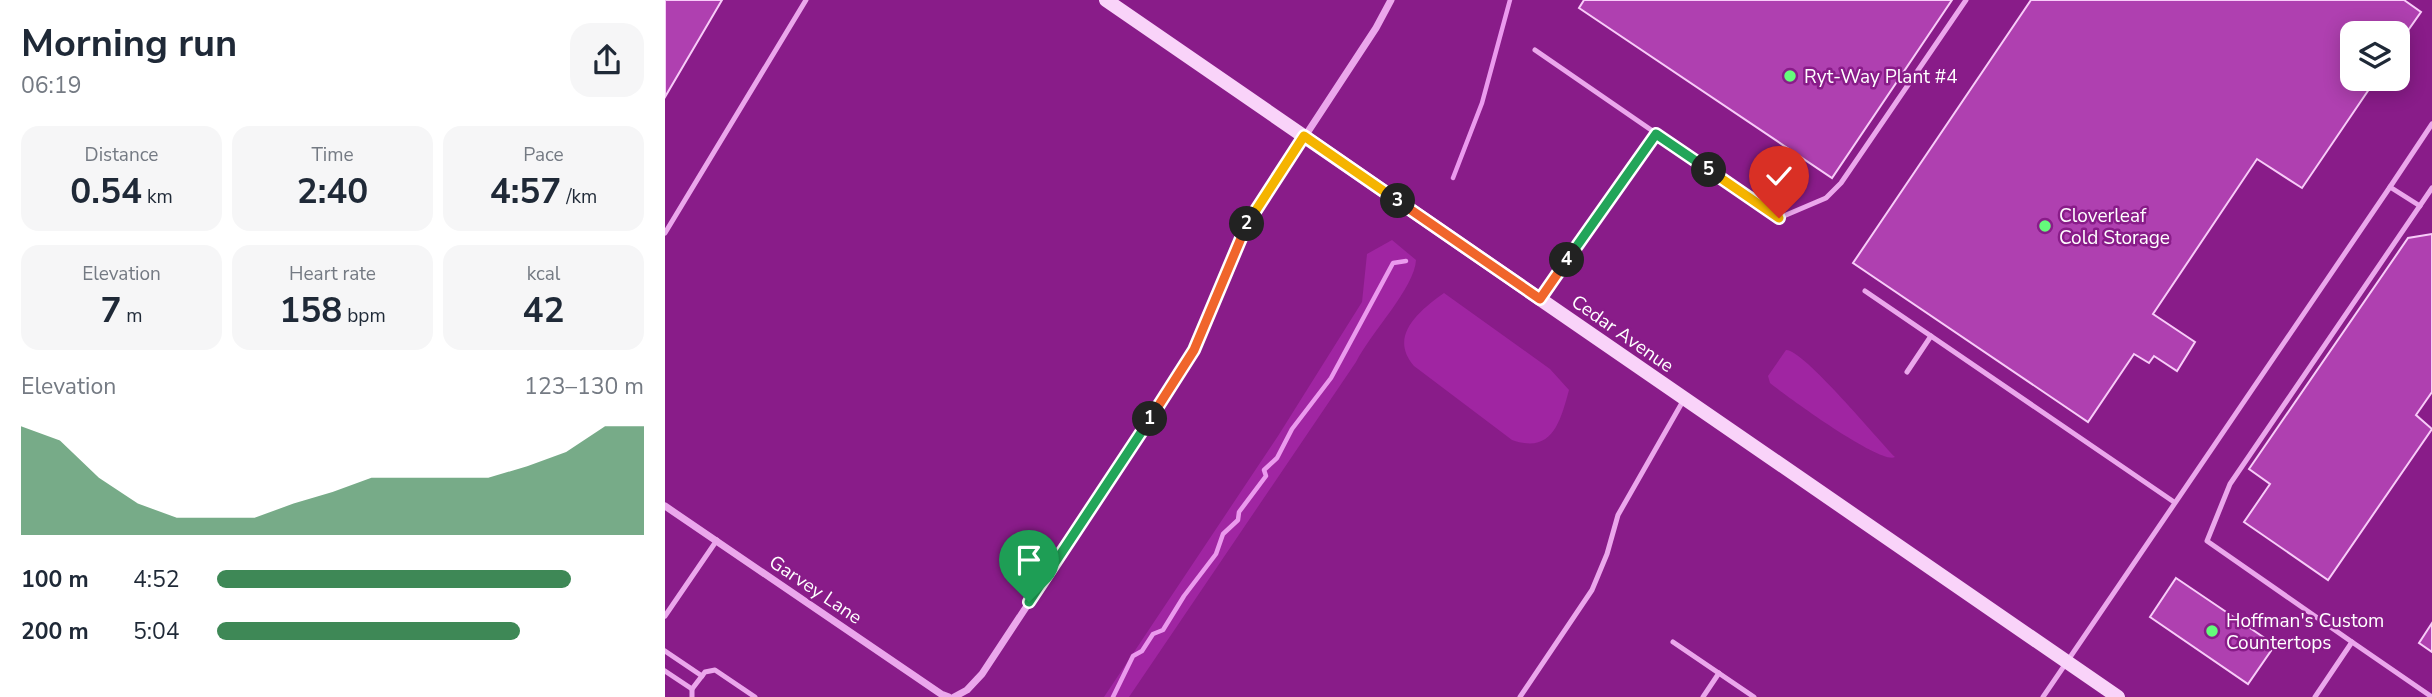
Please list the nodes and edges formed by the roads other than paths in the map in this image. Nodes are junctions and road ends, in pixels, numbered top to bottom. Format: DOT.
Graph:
graph roads {
  1 [pos="806,0"];
  2 [pos="1106,0"];
  3 [pos="1391,0"];
  4 [pos="1966,0"];
  5 [pos="1535,50"];
  6 [pos="2432,124"];
  7 [pos="1656,134"];
  8 [pos="1304,136"];
  9 [pos="2390,187"];
  10 [pos="2432,188"];
  11 [pos="2420,206"];
  12 [pos="665,233"];
  13 [pos="1865,290"];
  14 [pos="1540,299"];
  15 [pos="1931,336"];
  16 [pos="1907,372"];
  17 [pos="1685,399"];
  18 [pos="2175,502"];
  19 [pos="665,506"];
  20 [pos="716,540"];
  21 [pos="665,617"];
  22 [pos="1673,642"];
  23 [pos="2352,642"];
  24 [pos="665,650"];
  25 [pos="2066,661"];
  26 [pos="665,671"];
  27 [pos="1719,673"];
  28 [pos="702,676"];
  29 [pos="692,690"];
  30 [pos="692,697"];
  31 [pos="754,697"];
  32 [pos="952,697"];
  33 [pos="1520,697"];
  34 [pos="1703,697"];
  35 [pos="1754,697"];
  36 [pos="2043,697"];
  37 [pos="2118,697"];
  38 [pos="2315,697"];
  39 [pos="2432,697"];
  1 -- 12 [label="lane"];
  2 -- 8 [label="main road, Cedar Avenue"];
  3 -- 8 [label="street"];
  4 -- 7 [label="lane"];
  5 -- 7 [label="lane"];
  6 -- 9 [label="lane"];
  7 -- 14 [label="lane"];
  8 -- 14 [label="main road, Cedar Avenue"];
  8 -- 32 [label="street"];
  9 -- 11 [label="lane"];
  9 -- 18 [label="lane"];
  10 -- 11 [label="lane"];
  11 -- 23 [label="lane"];
  13 -- 15 [label="lane"];
  14 -- 17 [label="main road, Cedar Avenue"];
  15 -- 16 [label="lane"];
  15 -- 18 [label="lane"];
  17 -- 25 [label="main road, Cedar Avenue"];
  17 -- 33 [label="lane"];
  18 -- 25 [label="lane"];
  19 -- 20 [label="street, Garvey Lane"];
  20 -- 21 [label="lane"];
  20 -- 32 [label="street, Garvey Lane"];
  22 -- 27 [label="lane"];
  23 -- 38 [label="lane"];
  23 -- 39 [label="lane"];
  24 -- 28 [label="lane"];
  25 -- 36 [label="lane"];
  25 -- 37 [label="main road, Cedar Avenue"];
  26 -- 29 [label="lane"];
  27 -- 34 [label="lane"];
  27 -- 35 [label="lane"];
  28 -- 29 [label="lane"];
  28 -- 31 [label="lane"];
  29 -- 30 [label="lane"];
}
